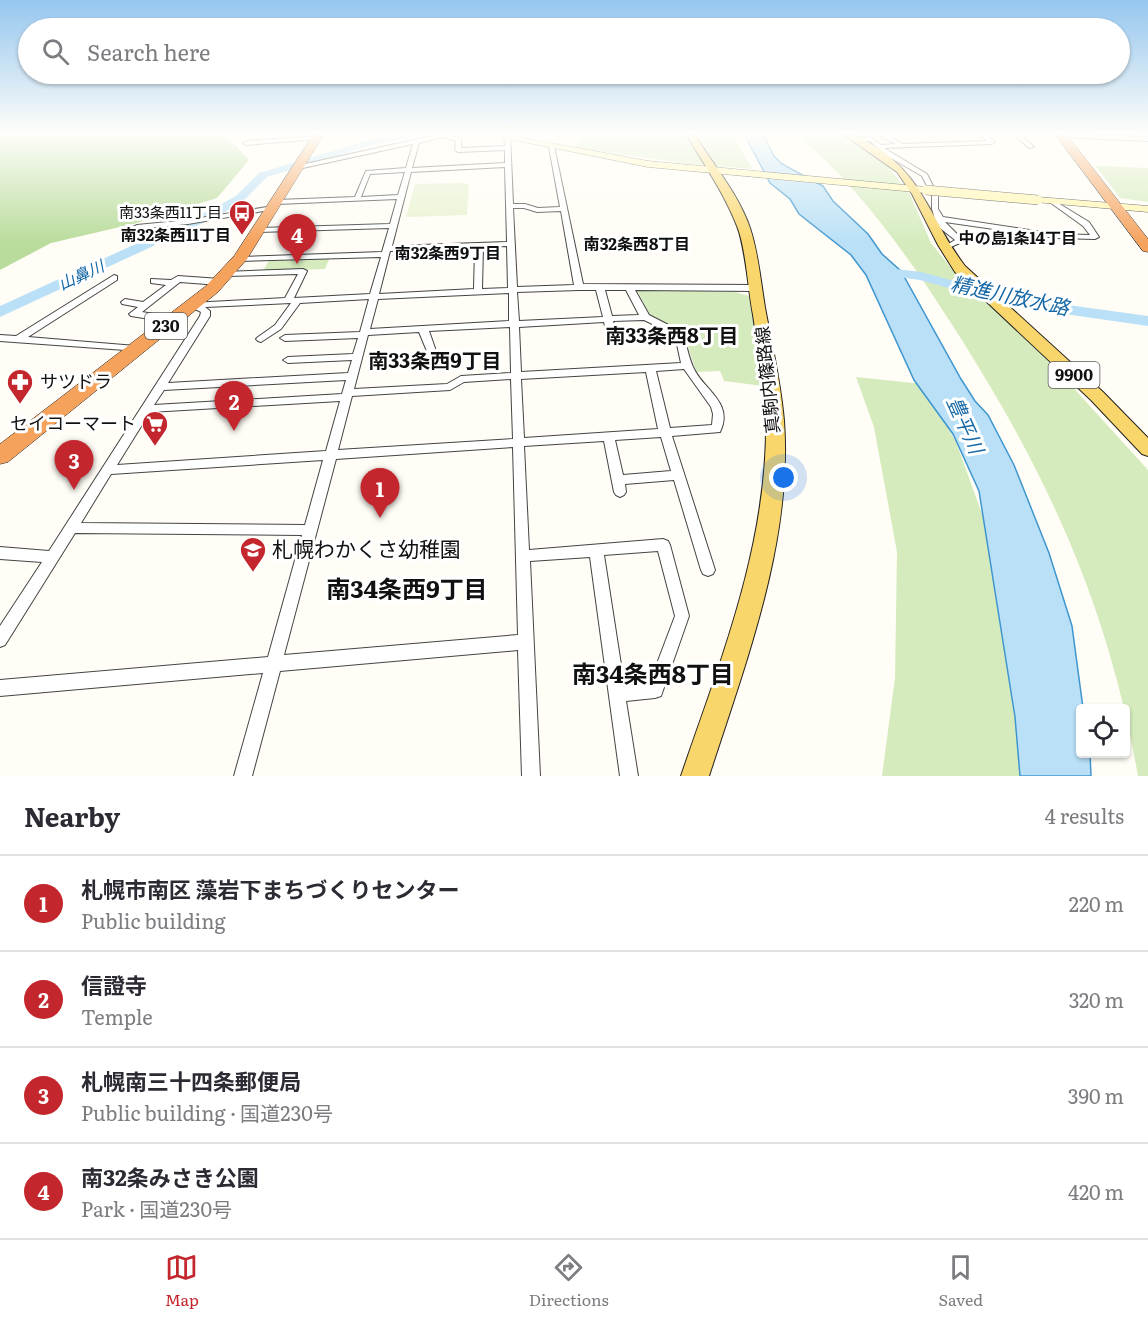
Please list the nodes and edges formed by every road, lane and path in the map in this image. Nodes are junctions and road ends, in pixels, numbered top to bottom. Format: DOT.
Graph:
graph roads {
  1 [pos="296,170"];
  2 [pos="405,170"];
  3 [pos="409,170"];
  4 [pos="509,170"];
  5 [pos="555,170"];
  6 [pos="709,170"];
  7 [pos="899,170"];
  8 [pos="917,170"];
  9 [pos="1087,170"];
  10 [pos="716,171"];
  11 [pos="913,189"];
  12 [pos="401,197"];
  13 [pos="357,199"];
  14 [pos="1053,201"];
  15 [pos="274,205"];
  16 [pos="510,206"];
  17 [pos="1116,207"];
  18 [pos="563,209"];
  19 [pos="1148,209"];
  20 [pos="939,219"];
  21 [pos="393,226"];
  22 [pos="137,227"];
  23 [pos="259,230"];
  24 [pos="510,244"];
  25 [pos="942,244"];
  26 [pos="479,245"];
  27 [pos="1148,248"];
  28 [pos="386,251"];
  29 [pos="240,259"];
  30 [pos="114,278"];
  31 [pos="224,278"];
  32 [pos="154,281"];
  33 [pos="173,283"];
  34 [pos="579,287"];
  35 [pos="600,287"];
  36 [pos="629,287"];
  37 [pos="756,288"];
  38 [pos="512,291"];
  39 [pos="478,292"];
  40 [pos="374,298"];
  41 [pos="292,301"];
  42 [pos="125,302"];
  43 [pos="145,305"];
  44 [pos="194,305"];
  45 [pos="645,317"];
  46 [pos="610,319"];
  47 [pos="175,320"];
  48 [pos="513,324"];
  49 [pos="423,329"];
  50 [pos="364,333"];
  51 [pos="0,338"];
  52 [pos="285,338"];
  53 [pos="19,339"];
  54 [pos="261,339"];
  55 [pos="613,339"];
  56 [pos="136,349"];
  57 [pos="358,357"];
  58 [pos="288,360"];
  59 [pos="452,365"];
  60 [pos="687,366"];
  61 [pos="650,368"];
  62 [pos="515,375"];
  63 [pos="353,376"];
  64 [pos="159,387"];
  65 [pos="347,395"];
  66 [pos="146,410"];
  67 [pos="666,433"];
  68 [pos="609,437"];
  69 [pos="518,443"];
  70 [pos="1148,449"];
  71 [pos="2,452"];
  72 [pos="330,455"];
  73 [pos="108,470"];
  74 [pos="679,475"];
  75 [pos="70,528"];
  76 [pos="310,530"];
  77 [pos="596,550"];
  78 [pos="0,553"];
  79 [pos="524,556"];
  80 [pos="52,557"];
  81 [pos="708,570"];
  82 [pos="1,635"];
  83 [pos="527,642"];
  84 [pos="273,664"];
  85 [pos="0,688"];
  86 [pos="617,693"];
  87 [pos="243,776"];
  88 [pos="531,776"];
  89 [pos="629,776"];
  90 [pos="695,776"];
  1 -- 15 [label="highway, 230"];
  2 -- 13 [label="street"];
  3 -- 12 [label="street"];
  4 -- 16 [label="street"];
  5 -- 18 [label="street"];
  6 -- 10 [label="street"];
  7 -- 11 [label="main road, 9900"];
  8 -- 20 [label="street"];
  9 -- 17 [label="highway"];
  10 -- 11 [label="street"];
  10 -- 37 [label="main road, 真駒内篠路線"];
  11 -- 14 [label="street, bridge"];
  11 -- 25 [label="main road, 9900"];
  12 -- 13 [label="street"];
  12 -- 21 [label="street"];
  13 -- 15 [label="street"];
  14 -- 17 [label="street"];
  14 -- 20 [label="street"];
  15 -- 22 [label="street"];
  15 -- 23 [label="highway, 230"];
  16 -- 18 [label="street"];
  16 -- 24 [label="street"];
  17 -- 19 [label="street"];
  17 -- 27 [label="highway"];
  18 -- 34 [label="street"];
  20 -- 25 [label="street"];
  21 -- 23 [label="street"];
  21 -- 28 [label="street"];
  23 -- 29 [label="highway, 230"];
  24 -- 26 [label="street"];
  24 -- 38 [label="street"];
  25 -- 70 [label="main road, 9900"];
  26 -- 28 [label="street"];
  26 -- 39 [label="street"];
  28 -- 29 [label="street"];
  28 -- 40 [label="street"];
  29 -- 31 [label="highway, 230"];
  30 -- 53 [label="street"];
  31 -- 33 [label="street"];
  31 -- 41 [label="street"];
  31 -- 44 [label="highway, 230"];
  32 -- 33 [label="street"];
  33 -- 43 [label="street"];
  34 -- 35 [label="street"];
  34 -- 38 [label="street"];
  35 -- 36 [label="street"];
  35 -- 46 [label="street"];
  36 -- 37 [label="street"];
  36 -- 45 [label="street"];
  37 -- 90 [label="main road, 真駒内篠路線"];
  38 -- 39 [label="street"];
  38 -- 48 [label="street"];
  39 -- 40 [label="street"];
  40 -- 41 [label="street"];
  40 -- 50 [label="street"];
  41 -- 44 [label="street"];
  41 -- 54 [label="street"];
  42 -- 43 [label="street"];
  43 -- 47 [label="street"];
  44 -- 47 [label="highway, 230"];
  44 -- 64 [label="street"];
  45 -- 46 [label="street"];
  45 -- 60 [label="street"];
  46 -- 48 [label="street"];
  46 -- 55 [label="street"];
  47 -- 56 [label="highway, 230"];
  48 -- 49 [label="street"];
  48 -- 62 [label="street"];
  49 -- 50 [label="street"];
  49 -- 59 [label="street"];
  50 -- 52 [label="street"];
  50 -- 57 [label="street"];
  51 -- 53 [label="street"];
  53 -- 56 [label="street"];
  56 -- 71 [label="highway, 230"];
  57 -- 58 [label="street"];
  57 -- 63 [label="street"];
  60 -- 61 [label="street"];
  60 -- 67 [label="street"];
  61 -- 62 [label="street"];
  61 -- 67 [label="street"];
  62 -- 65 [label="street"];
  62 -- 69 [label="street"];
  63 -- 64 [label="street"];
  63 -- 65 [label="street"];
  64 -- 66 [label="street"];
  65 -- 66 [label="street"];
  65 -- 72 [label="street"];
  66 -- 73 [label="street"];
  67 -- 68 [label="street"];
  67 -- 74 [label="street"];
  68 -- 69 [label="street"];
  68 -- 74 [label="street"];
  69 -- 72 [label="street"];
  69 -- 79 [label="street"];
  72 -- 73 [label="street"];
  72 -- 76 [label="street"];
  73 -- 75 [label="street"];
  74 -- 81 [label="street"];
  75 -- 76 [label="street"];
  75 -- 80 [label="street"];
  76 -- 84 [label="street"];
  77 -- 79 [label="street"];
  77 -- 86 [label="street"];
  77 -- 86 [label="street"];
  78 -- 80 [label="street"];
  79 -- 83 [label="street"];
  80 -- 82 [label="street"];
  83 -- 84 [label="street"];
  83 -- 88 [label="street"];
  84 -- 85 [label="street"];
  84 -- 87 [label="street"];
  86 -- 89 [label="street"];
}
